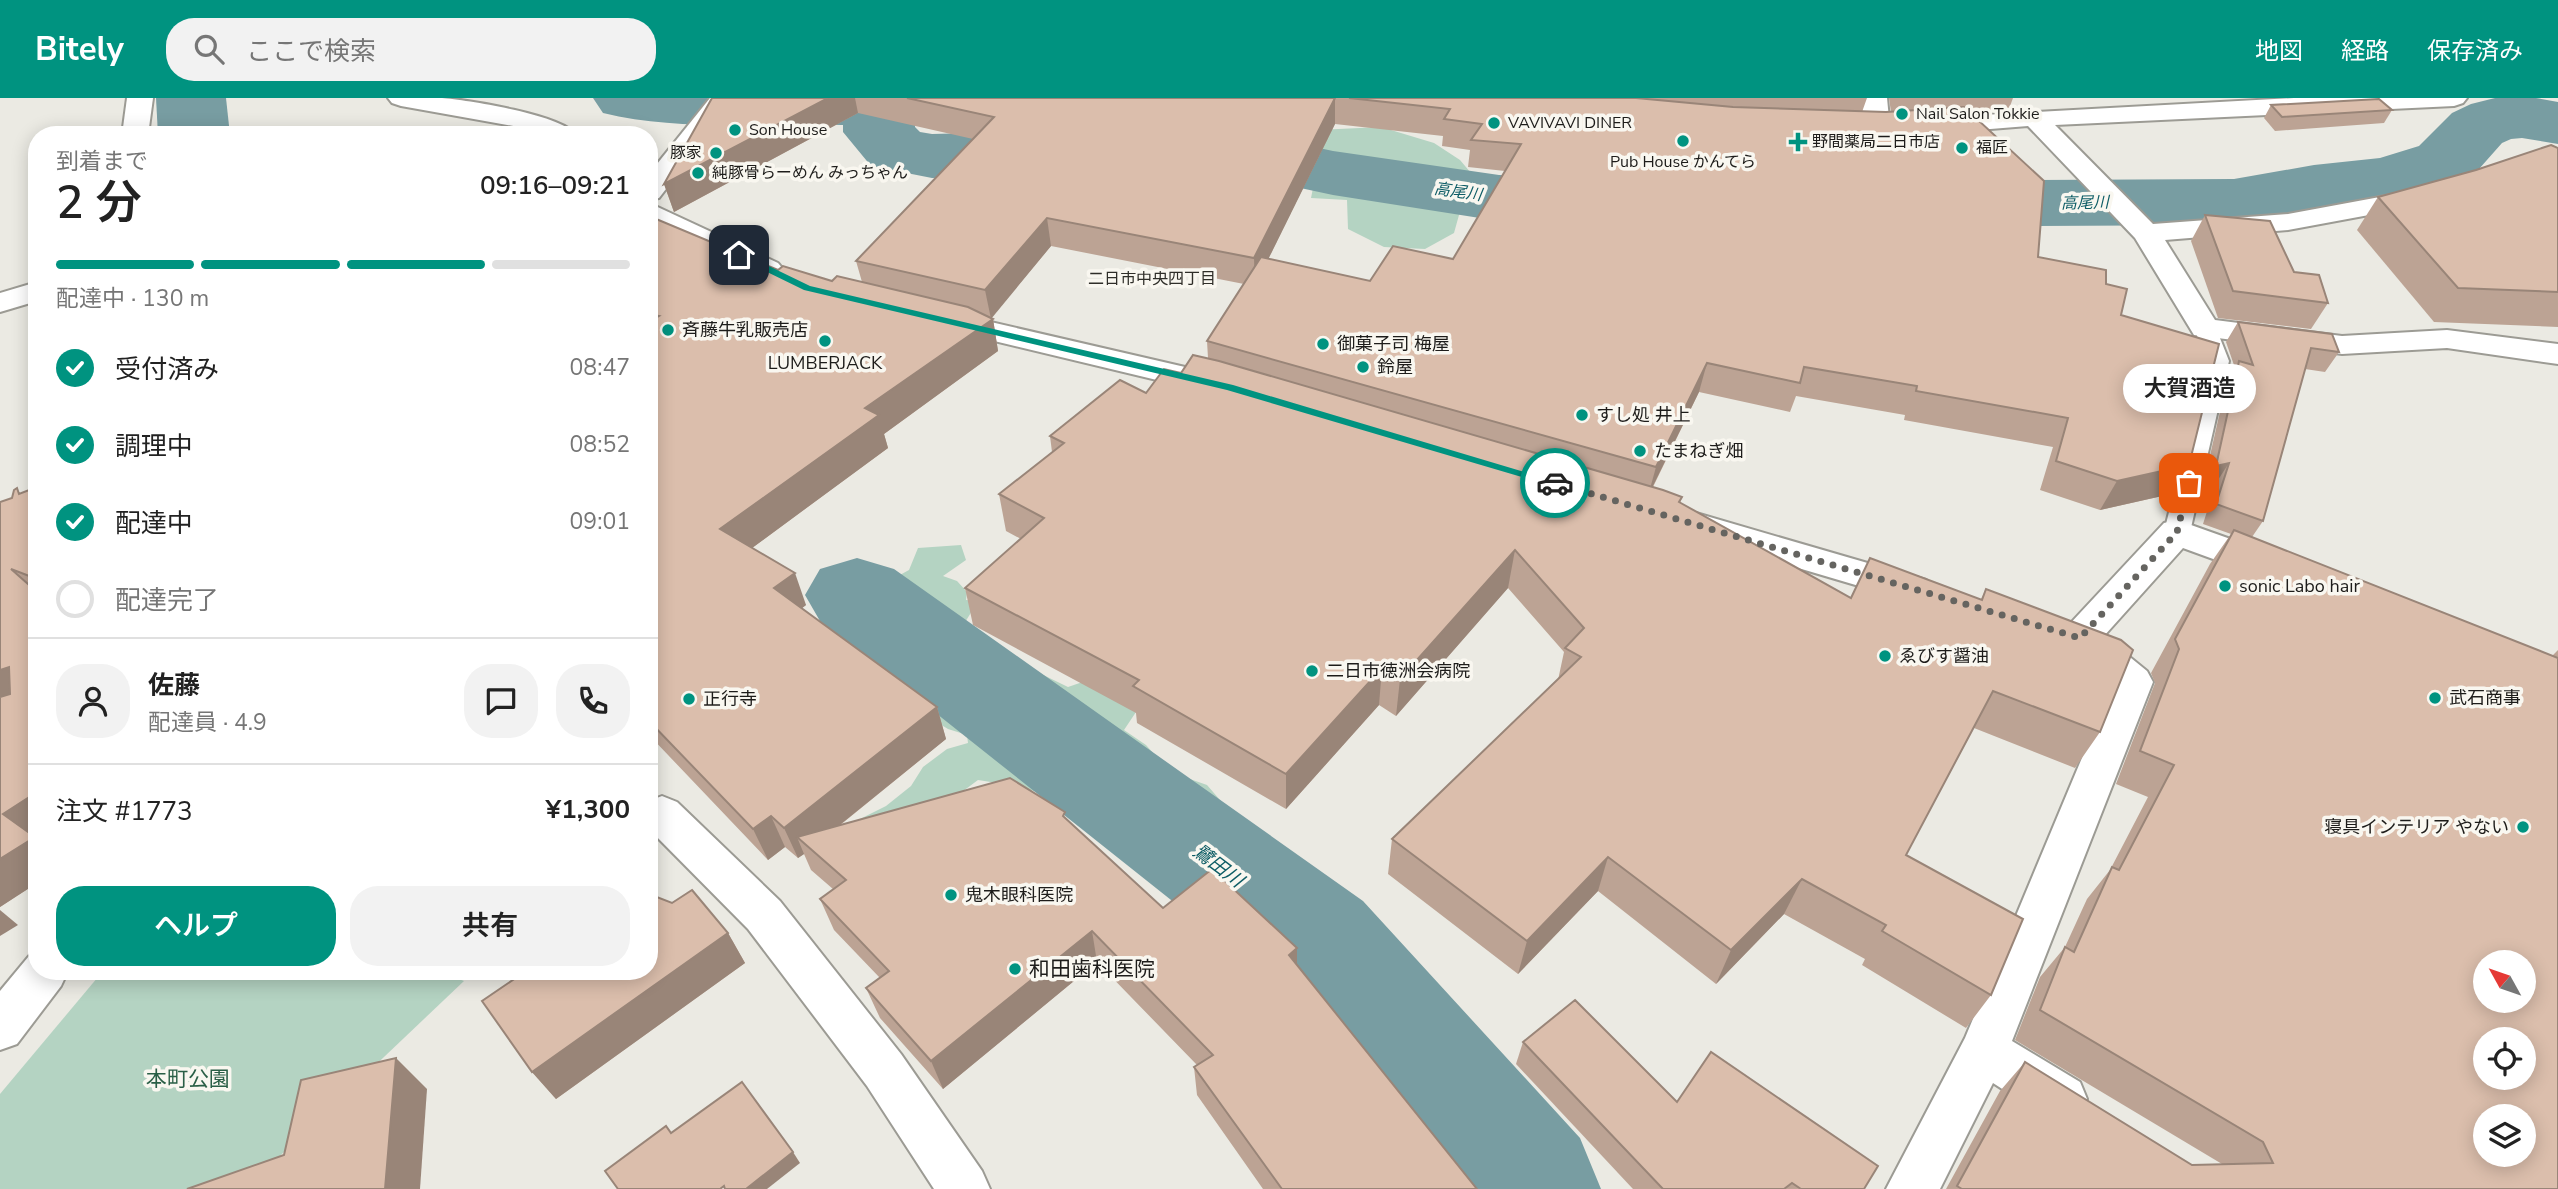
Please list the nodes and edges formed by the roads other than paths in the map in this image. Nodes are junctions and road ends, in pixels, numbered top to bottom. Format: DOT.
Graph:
graph roads {
  1 [pos="140,98"];
  2 [pos="401,98"];
  3 [pos="723,98"];
  4 [pos="1874,98"];
  5 [pos="2454,98"];
  6 [pos="2378,99"];
  7 [pos="2034,118"];
  8 [pos="136,126"];
  9 [pos="544,126"];
  10 [pos="1850,128"];
  11 [pos="1877,130"];
  12 [pos="658,183"];
  13 [pos="2453,192"];
  14 [pos="658,196"];
  15 [pos="2141,229"];
  16 [pos="794,282"];
  17 [pos="28,294"];
  18 [pos="0,303"];
  19 [pos="916,314"];
  20 [pos="2204,328"];
  21 [pos="2558,355"];
  22 [pos="1242,391"];
  23 [pos="1668,516"];
  24 [pos="2177,532"];
  25 [pos="2304,579"];
  26 [pos="1947,599"];
  27 [pos="658,812"];
  28 [pos="38,980"];
  29 [pos="0,1028"];
  30 [pos="1984,1051"];
  31 [pos="2103,1124"];
  32 [pos="964,1189"];
  33 [pos="1912,1189"];
  1 -- 8 [label="street"];
  2 -- 9 [label="street"];
  3 -- 12 [label="street"];
  4 -- 11 [label="street"];
  5 -- 6 [label="street"];
  6 -- 7 [label="street"];
  7 -- 11 [label="street"];
  7 -- 15 [label="street"];
  10 -- 11 [label="street"];
  13 -- 15 [label="street"];
  14 -- 16 [label="street"];
  15 -- 20 [label="street"];
  17 -- 18 [label="street"];
  19 -- 22 [label="street"];
  20 -- 21 [label="street"];
  20 -- 24 [label="lane"];
  23 -- 26 [label="street"];
  24 -- 25 [label="street"];
  24 -- 30 [label="street"];
  27 -- 32 [label="street"];
  28 -- 29 [label="street"];
  30 -- 31 [label="street"];
  30 -- 33 [label="street"];
}
